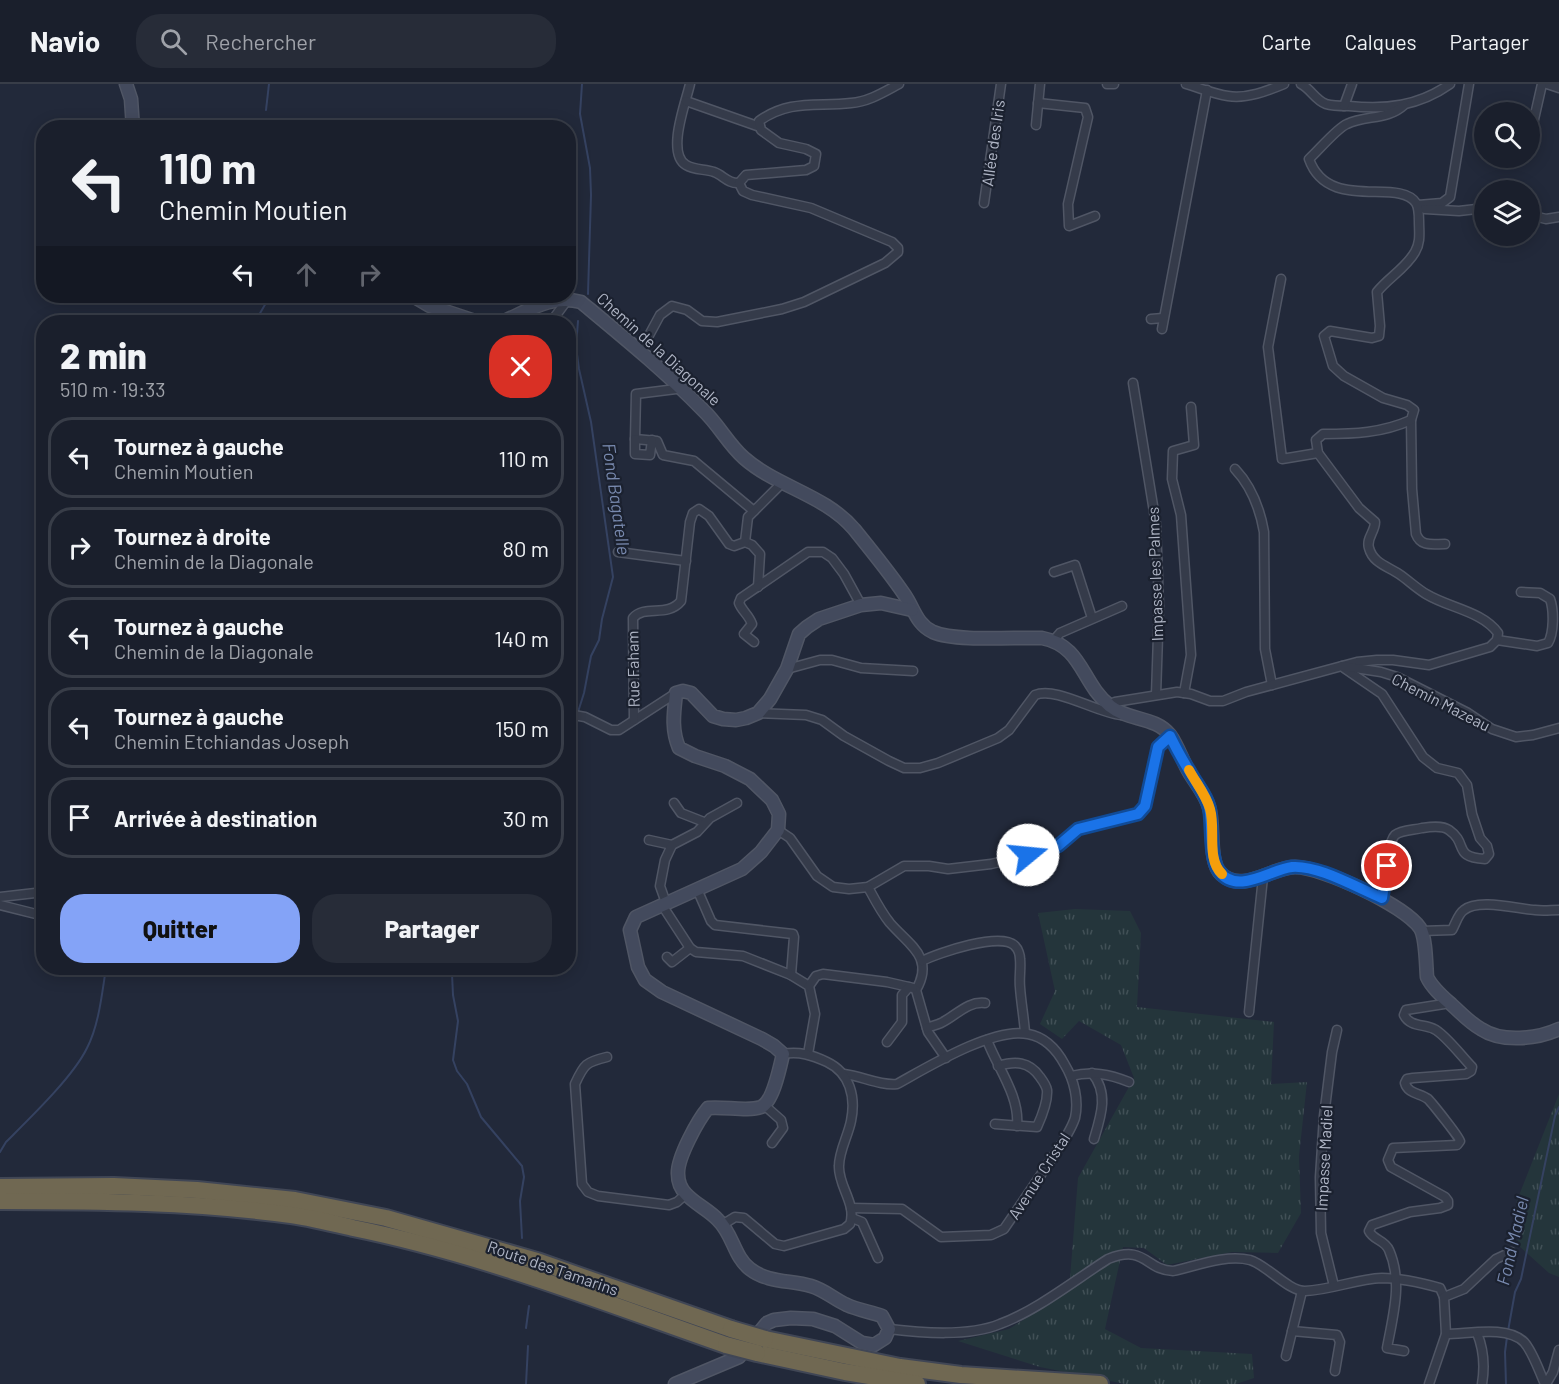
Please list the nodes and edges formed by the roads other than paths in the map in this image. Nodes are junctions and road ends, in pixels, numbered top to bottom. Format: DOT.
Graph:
graph roads {
  1 [pos="126,84"];
  2 [pos="690,84"];
  3 [pos="899,84"];
  4 [pos="1000,84"];
  5 [pos="1040,84"];
  6 [pos="1107,84"];
  7 [pos="1114,84"];
  8 [pos="1186,84"];
  9 [pos="1284,84"];
  10 [pos="1301,84"];
  11 [pos="1352,84"];
  12 [pos="1450,84"];
  13 [pos="1469,84"];
  14 [pos="1542,84"];
  15 [pos="1547,84"];
  16 [pos="1559,88"];
  17 [pos="1207,90"];
  18 [pos="686,101"];
  19 [pos="1538,102"];
  20 [pos="1038,103"];
  21 [pos="1404,105"];
  22 [pos="1344,106"];
  23 [pos="132,120"];
  24 [pos="1036,125"];
  25 [pos="760,127"];
  26 [pos="739,183"];
  27 [pos="984,203"];
  28 [pos="1418,207"];
  29 [pos="1474,209"];
  30 [pos="1095,216"];
  31 [pos="1559,217"];
  32 [pos="1540,218"];
  33 [pos="1281,279"];
  34 [pos="576,300"];
  35 [pos="425,303"];
  36 [pos="543,303"];
  37 [pos="457,315"];
  38 [pos="516,315"];
  39 [pos="1163,318"];
  40 [pos="1151,319"];
  41 [pos="1162,329"];
  42 [pos="640,352"];
  43 [pos="1133,383"];
  44 [pos="680,387"];
  45 [pos="1191,407"];
  46 [pos="1411,420"];
  47 [pos="635,439"];
  48 [pos="652,440"];
  49 [pos="1318,453"];
  50 [pos="1235,469"];
  51 [pos="783,482"];
  52 [pos="754,511"];
  53 [pos="745,542"];
  54 [pos="1445,544"];
  55 [pos="618,552"];
  56 [pos="686,561"];
  57 [pos="1054,572"];
  58 [pos="759,587"];
  59 [pos="1521,592"];
  60 [pos="861,605"];
  61 [pos="1122,606"];
  62 [pos="912,610"];
  63 [pos="1092,618"];
  64 [pos="1054,640"];
  65 [pos="1497,640"];
  66 [pos="754,642"];
  67 [pos="1342,666"];
  68 [pos="787,669"];
  69 [pos="913,671"];
  70 [pos="1272,685"];
  71 [pos="676,693"];
  72 [pos="1185,693"];
  73 [pos="1156,694"];
  74 [pos="1108,705"];
  75 [pos="758,713"];
  76 [pos="576,715"];
  77 [pos="1130,715"];
  78 [pos="634,720"];
  79 [pos="1559,728"];
  80 [pos="1170,736"];
  81 [pos="674,803"];
  82 [pos="737,803"];
  83 [pos="704,822"];
  84 [pos="778,830"];
  85 [pos="649,840"];
  86 [pos="672,845"];
  87 [pos="1263,877"];
  88 [pos="868,887"];
  89 [pos="697,889"];
  90 [pos="36,893"];
  91 [pos="0,897"];
  92 [pos="1382,898"];
  93 [pos="0,904"];
  94 [pos="664,904"];
  95 [pos="1559,910"];
  96 [pos="36,914"];
  97 [pos="1421,931"];
  98 [pos="690,948"];
  99 [pos="667,957"];
  100 [pos="922,961"];
  101 [pos="790,975"];
  102 [pos="809,986"];
  103 [pos="913,988"];
  104 [pos="1447,1001"];
  105 [pos="985,1003"];
  106 [pos="1249,1012"];
  107 [pos="927,1028"];
  108 [pos="1559,1029"];
  109 [pos="1337,1030"];
  110 [pos="1025,1033"];
  111 [pos="987,1040"];
  112 [pos="887,1042"];
  113 [pos="783,1054"];
  114 [pos="808,1054"];
  115 [pos="607,1057"];
  116 [pos="946,1058"];
  117 [pos="998,1066"];
  118 [pos="1092,1073"];
  119 [pos="844,1074"];
  120 [pos="1071,1076"];
  121 [pos="1129,1082"];
  122 [pos="764,1105"];
  123 [pos="995,1124"];
  124 [pos="1017,1125"];
  125 [pos="1094,1139"];
  126 [pos="772,1143"];
  127 [pos="0,1187"];
  128 [pos="27,1194"];
  129 [pos="686,1194"];
  130 [pos="0,1201"];
  131 [pos="851,1208"];
  132 [pos="852,1218"];
  133 [pos="722,1225"];
  134 [pos="1511,1251"];
  135 [pos="878,1258"];
  136 [pos="1396,1279"];
  137 [pos="1334,1286"];
  138 [pos="1302,1291"];
  139 [pos="1444,1297"];
  140 [pos="889,1329"];
  141 [pos="1292,1331"];
  142 [pos="1477,1333"];
  143 [pos="1446,1335"];
  144 [pos="760,1342"];
  145 [pos="1559,1350"];
  146 [pos="1404,1351"];
  147 [pos="1286,1356"];
  148 [pos="1335,1371"];
  149 [pos="675,1384"];
  150 [pos="917,1384"];
  151 [pos="1100,1384"];
  152 [pos="1429,1384"];
  153 [pos="1482,1384"];
  154 [pos="1546,1384"];
  1 -- 23 [label="street"];
  2 -- 18 [label="street"];
  3 -- 25 [label="street"];
  4 -- 27 [label="street, Allée des Iris"];
  5 -- 20 [label="street"];
  6 -- 7 [label="street"];
  8 -- 17 [label="street"];
  9 -- 17 [label="street"];
  10 -- 22 [label="street"];
  11 -- 22 [label="street"];
  12 -- 21 [label="street"];
  13 -- 28 [label="street"];
  14 -- 19 [label="street"];
  15 -- 16 [label="street"];
  17 -- 39 [label="street"];
  18 -- 25 [label="street"];
  18 -- 26 [label="street"];
  20 -- 24 [label="street"];
  20 -- 30 [label="street"];
  21 -- 22 [label="street"];
  21 -- 28 [label="street"];
  25 -- 26 [label="street"];
  26 -- 42 [label="street"];
  28 -- 29 [label="street"];
  28 -- 46 [label="street"];
  31 -- 32 [label="street"];
  33 -- 49 [label="street"];
  34 -- 42 [label="street, Chemin de la Diagonale"];
  35 -- 37 [label="street"];
  36 -- 38 [label="street"];
  39 -- 40 [label="street"];
  39 -- 41 [label="street"];
  42 -- 44 [label="street, Chemin de la Diagonale"];
  43 -- 73 [label="street, Impasse les Palmes"];
  44 -- 47 [label="street"];
  44 -- 51 [label="street, Chemin de la Diagonale"];
  45 -- 72 [label="street"];
  46 -- 49 [label="street"];
  46 -- 54 [label="street"];
  47 -- 48 [label="street"];
  47 -- 48 [label="street"];
  48 -- 52 [label="street"];
  49 -- 65 [label="street"];
  50 -- 70 [label="street"];
  51 -- 52 [label="street"];
  51 -- 62 [label="street, Chemin de la Diagonale"];
  52 -- 53 [label="street"];
  53 -- 56 [label="street, Rue Faham"];
  53 -- 58 [label="street"];
  55 -- 56 [label="street"];
  56 -- 78 [label="street, Rue Faham"];
  57 -- 63 [label="street"];
  58 -- 60 [label="street"];
  58 -- 66 [label="street"];
  59 -- 65 [label="street"];
  60 -- 62 [label="street"];
  60 -- 68 [label="street"];
  61 -- 63 [label="street"];
  62 -- 64 [label="street, Chemin de la Diagonale"];
  63 -- 64 [label="street"];
  64 -- 74 [label="street"];
  65 -- 67 [label="street"];
  67 -- 70 [label="street, Chemin Mazeau"];
  67 -- 79 [label="street, Chemin Mazeau"];
  67 -- 92 [label="street"];
  68 -- 69 [label="street"];
  68 -- 75 [label="street"];
  70 -- 72 [label="street, Chemin Mazeau"];
  71 -- 75 [label="street"];
  71 -- 78 [label="street"];
  71 -- 84 [label="street"];
  72 -- 73 [label="street, Chemin Mazeau"];
  73 -- 74 [label="street, Chemin Mazeau"];
  74 -- 77 [label="street"];
  75 -- 77 [label="street"];
  76 -- 78 [label="street"];
  77 -- 80 [label="street"];
  80 -- 87 [label="street"];
  80 -- 88 [label="street"];
  81 -- 83 [label="street"];
  82 -- 83 [label="street"];
  83 -- 86 [label="street"];
  84 -- 88 [label="street"];
  84 -- 89 [label="street"];
  85 -- 86 [label="street"];
  86 -- 94 [label="street"];
  87 -- 92 [label="street"];
  87 -- 106 [label="street"];
  88 -- 100 [label="street"];
  89 -- 94 [label="street"];
  89 -- 101 [label="street"];
  90 -- 91 [label="street"];
  92 -- 97 [label="street"];
  93 -- 96 [label="street"];
  94 -- 98 [label="street"];
  94 -- 113 [label="street"];
  95 -- 97 [label="street"];
  97 -- 104 [label="street"];
  98 -- 99 [label="street"];
  98 -- 101 [label="street"];
  100 -- 103 [label="street"];
  100 -- 110 [label="street"];
  101 -- 102 [label="street"];
  102 -- 103 [label="street"];
  102 -- 114 [label="street"];
  103 -- 107 [label="street"];
  103 -- 112 [label="street"];
  104 -- 108 [label="street"];
  104 -- 136 [label="street"];
  105 -- 107 [label="street"];
  107 -- 116 [label="street"];
  109 -- 137 [label="street, Impasse Madiel"];
  110 -- 111 [label="street"];
  110 -- 120 [label="street, Avenue Cristal"];
  111 -- 116 [label="street"];
  111 -- 117 [label="street"];
  113 -- 114 [label="street"];
  113 -- 122 [label="street"];
  114 -- 119 [label="street"];
  115 -- 129 [label="street"];
  116 -- 119 [label="street"];
  117 -- 124 [label="street"];
  117 -- 124 [label="street"];
  118 -- 120 [label="street"];
  118 -- 121 [label="street"];
  118 -- 125 [label="street"];
  119 -- 131 [label="street"];
  120 -- 131 [label="street, Avenue Cristal"];
  122 -- 126 [label="street"];
  122 -- 129 [label="street"];
  123 -- 124 [label="street"];
  127 -- 128 [label="highway, Route des Tamarins"];
  128 -- 130 [label="highway, Route des Tamarins"];
  128 -- 144 [label="highway, Route des Tamarins, bridge"];
  129 -- 133 [label="street"];
  131 -- 132 [label="street"];
  132 -- 133 [label="street"];
  132 -- 135 [label="street"];
  133 -- 140 [label="street"];
  134 -- 139 [label="street"];
  136 -- 137 [label="street"];
  136 -- 139 [label="street"];
  136 -- 146 [label="street"];
  137 -- 138 [label="street"];
  138 -- 140 [label="street"];
  138 -- 141 [label="street"];
  139 -- 143 [label="street"];
  140 -- 144 [label="street"];
  141 -- 147 [label="street"];
  141 -- 148 [label="street"];
  142 -- 143 [label="street"];
  142 -- 153 [label="street"];
  142 -- 154 [label="street"];
  143 -- 152 [label="street"];
  144 -- 149 [label="street"];
  144 -- 150 [label="highway, Route des Tamarins"];
  144 -- 151 [label="highway, Route des Tamarins"];
  145 -- 154 [label="street"];
}
